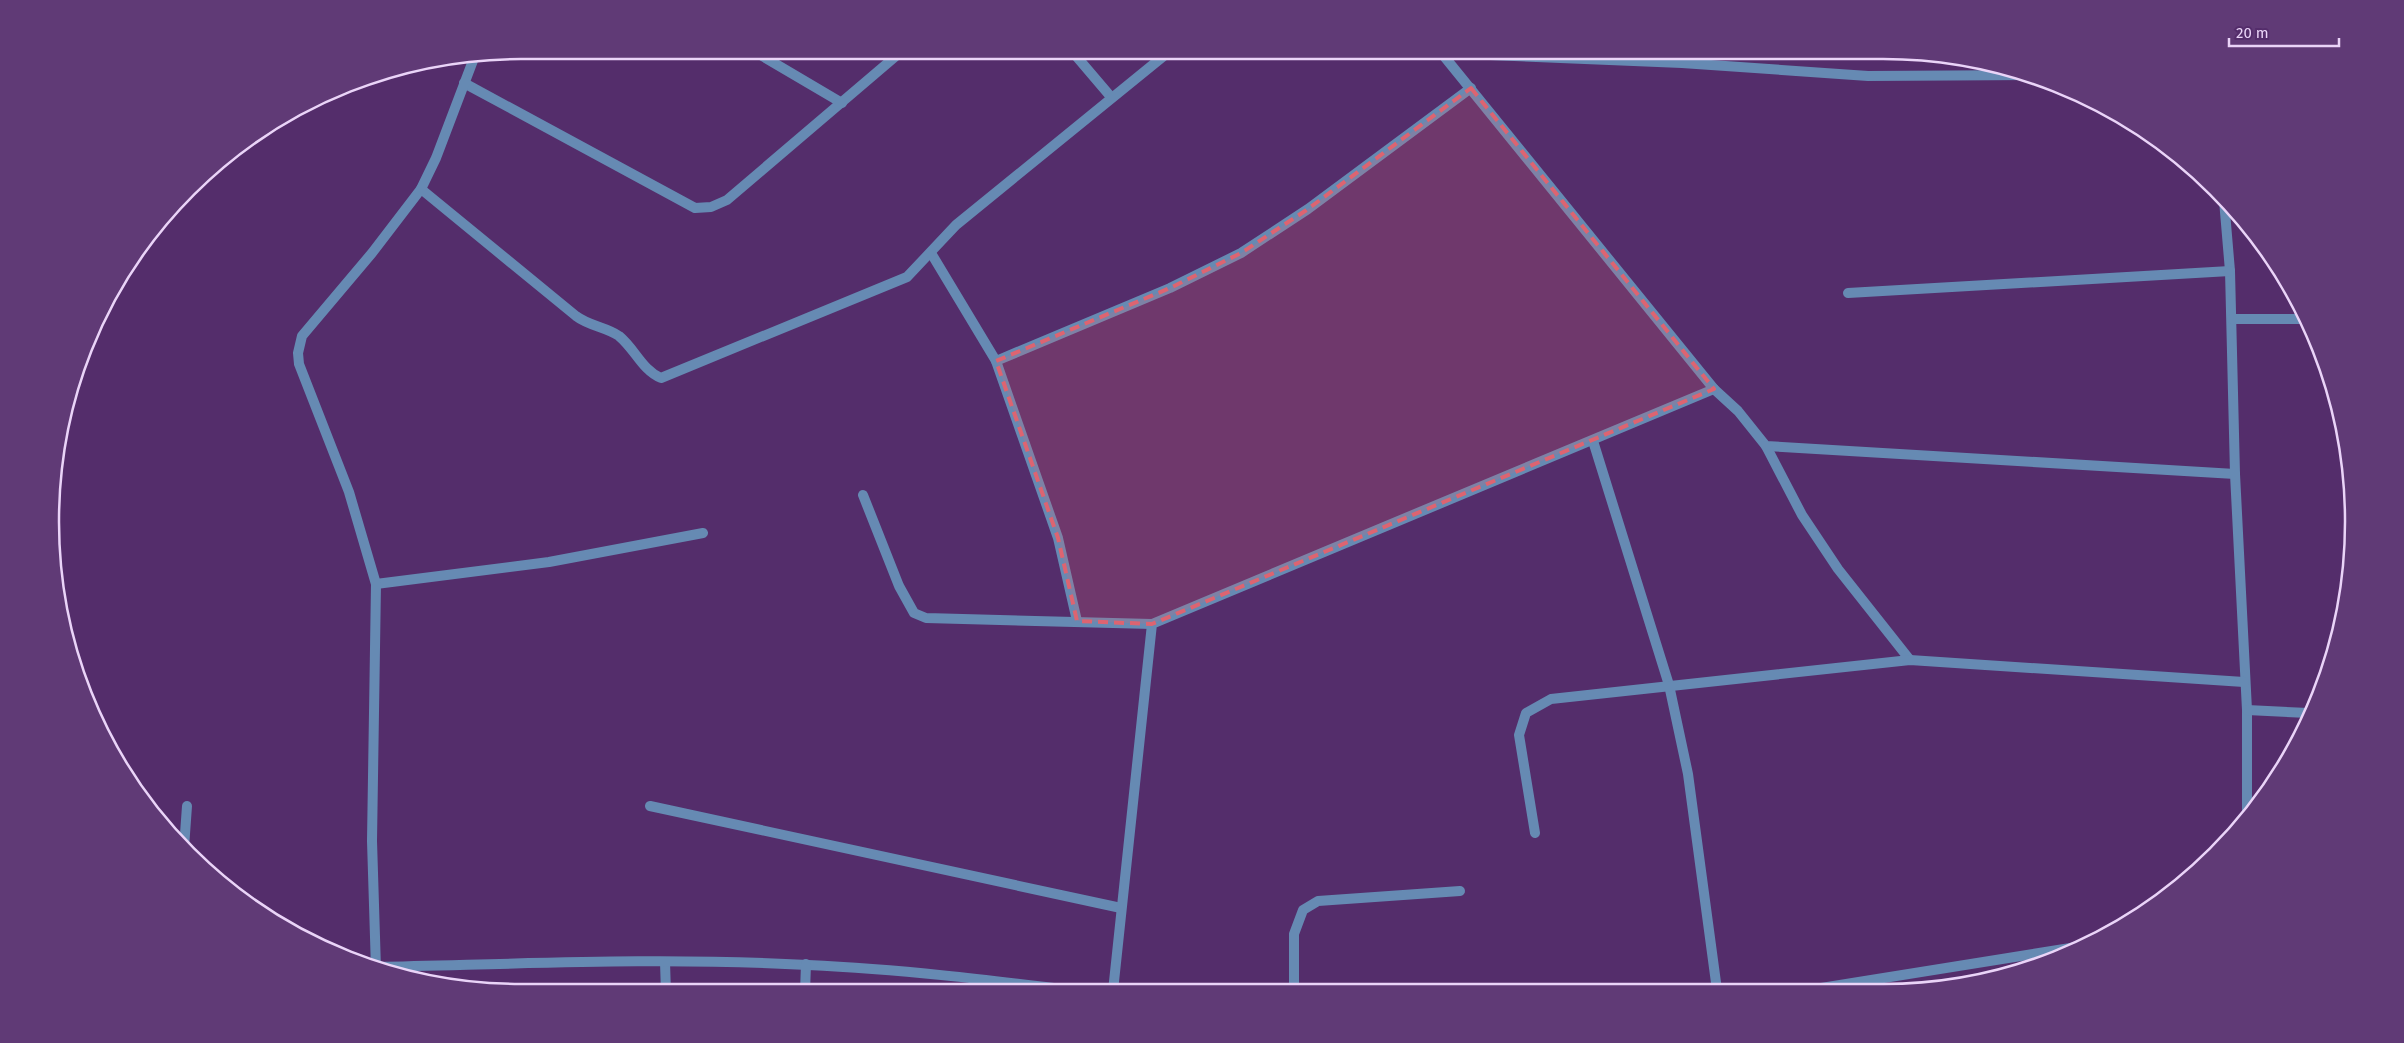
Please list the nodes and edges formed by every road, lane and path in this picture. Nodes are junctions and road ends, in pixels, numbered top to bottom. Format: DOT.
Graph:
graph roads {
  1 [pos="767,59"];
  2 [pos="893,59"];
  3 [pos="1079,59"];
  4 [pos="1160,59"];
  5 [pos="1447,59"];
  6 [pos="1594,59"];
  7 [pos="473,62"];
  8 [pos="2003,75"];
  9 [pos="464,84"];
  10 [pos="1471,88"];
  11 [pos="1111,97"];
  12 [pos="842,103"];
  13 [pos="421,189"];
  14 [pos="2225,210"];
  15 [pos="930,252"];
  16 [pos="2230,271"];
  17 [pos="1848,293"];
  18 [pos="2232,319"];
  19 [pos="2299,319"];
  20 [pos="996,361"];
  21 [pos="1714,389"];
  22 [pos="1593,441"];
  23 [pos="1766,446"];
  24 [pos="2235,474"];
  25 [pos="863,495"];
  26 [pos="704,533"];
  27 [pos="376,584"];
  28 [pos="1077,621"];
  29 [pos="1152,624"];
  30 [pos="1910,660"];
  31 [pos="2244,682"];
  32 [pos="1669,685"];
  33 [pos="2247,710"];
  34 [pos="2304,713"];
  35 [pos="187,806"];
  36 [pos="650,806"];
  37 [pos="2247,807"];
  38 [pos="1536,833"];
  39 [pos="185,839"];
  40 [pos="1460,892"];
  41 [pos="1121,908"];
  42 [pos="2058,950"];
  43 [pos="376,961"];
  44 [pos="665,962"];
  45 [pos="806,964"];
  46 [pos="400,967"];
  47 [pos="666,984"];
  48 [pos="805,984"];
  49 [pos="1024,984"];
  50 [pos="1114,984"];
  51 [pos="1294,984"];
  52 [pos="1716,984"];
  53 [pos="1846,984"];
  1 -- 12 [label="street"];
  2 -- 12 [label="street"];
  3 -- 11 [label="street"];
  4 -- 11 [label="street"];
  5 -- 10 [label="street"];
  6 -- 8 [label="street"];
  7 -- 9 [label="street"];
  9 -- 12 [label="street"];
  9 -- 13 [label="street"];
  10 -- 20 [label="street"];
  10 -- 21 [label="street"];
  11 -- 15 [label="street"];
  13 -- 15 [label="street"];
  13 -- 27 [label="street"];
  14 -- 16 [label="street"];
  15 -- 20 [label="street"];
  16 -- 17 [label="street"];
  16 -- 18 [label="street"];
  18 -- 19 [label="street"];
  18 -- 24 [label="street"];
  20 -- 28 [label="street"];
  21 -- 22 [label="street"];
  21 -- 23 [label="street"];
  22 -- 29 [label="street"];
  22 -- 32 [label="street"];
  23 -- 24 [label="street"];
  23 -- 30 [label="street"];
  24 -- 31 [label="street"];
  25 -- 28 [label="street"];
  26 -- 27 [label="street"];
  27 -- 43 [label="street"];
  28 -- 29 [label="street"];
  29 -- 41 [label="street"];
  30 -- 31 [label="street"];
  30 -- 32 [label="street"];
  31 -- 33 [label="street"];
  32 -- 38 [label="street"];
  32 -- 52 [label="street"];
  33 -- 34 [label="street"];
  33 -- 37 [label="street"];
  35 -- 39 [label="street"];
  36 -- 41 [label="street"];
  40 -- 51 [label="street"];
  41 -- 50 [label="street"];
  42 -- 53 [label="street"];
  44 -- 45 [label="street"];
  44 -- 46 [label="street"];
  44 -- 47 [label="street"];
  45 -- 48 [label="street"];
  45 -- 49 [label="street"];
}
